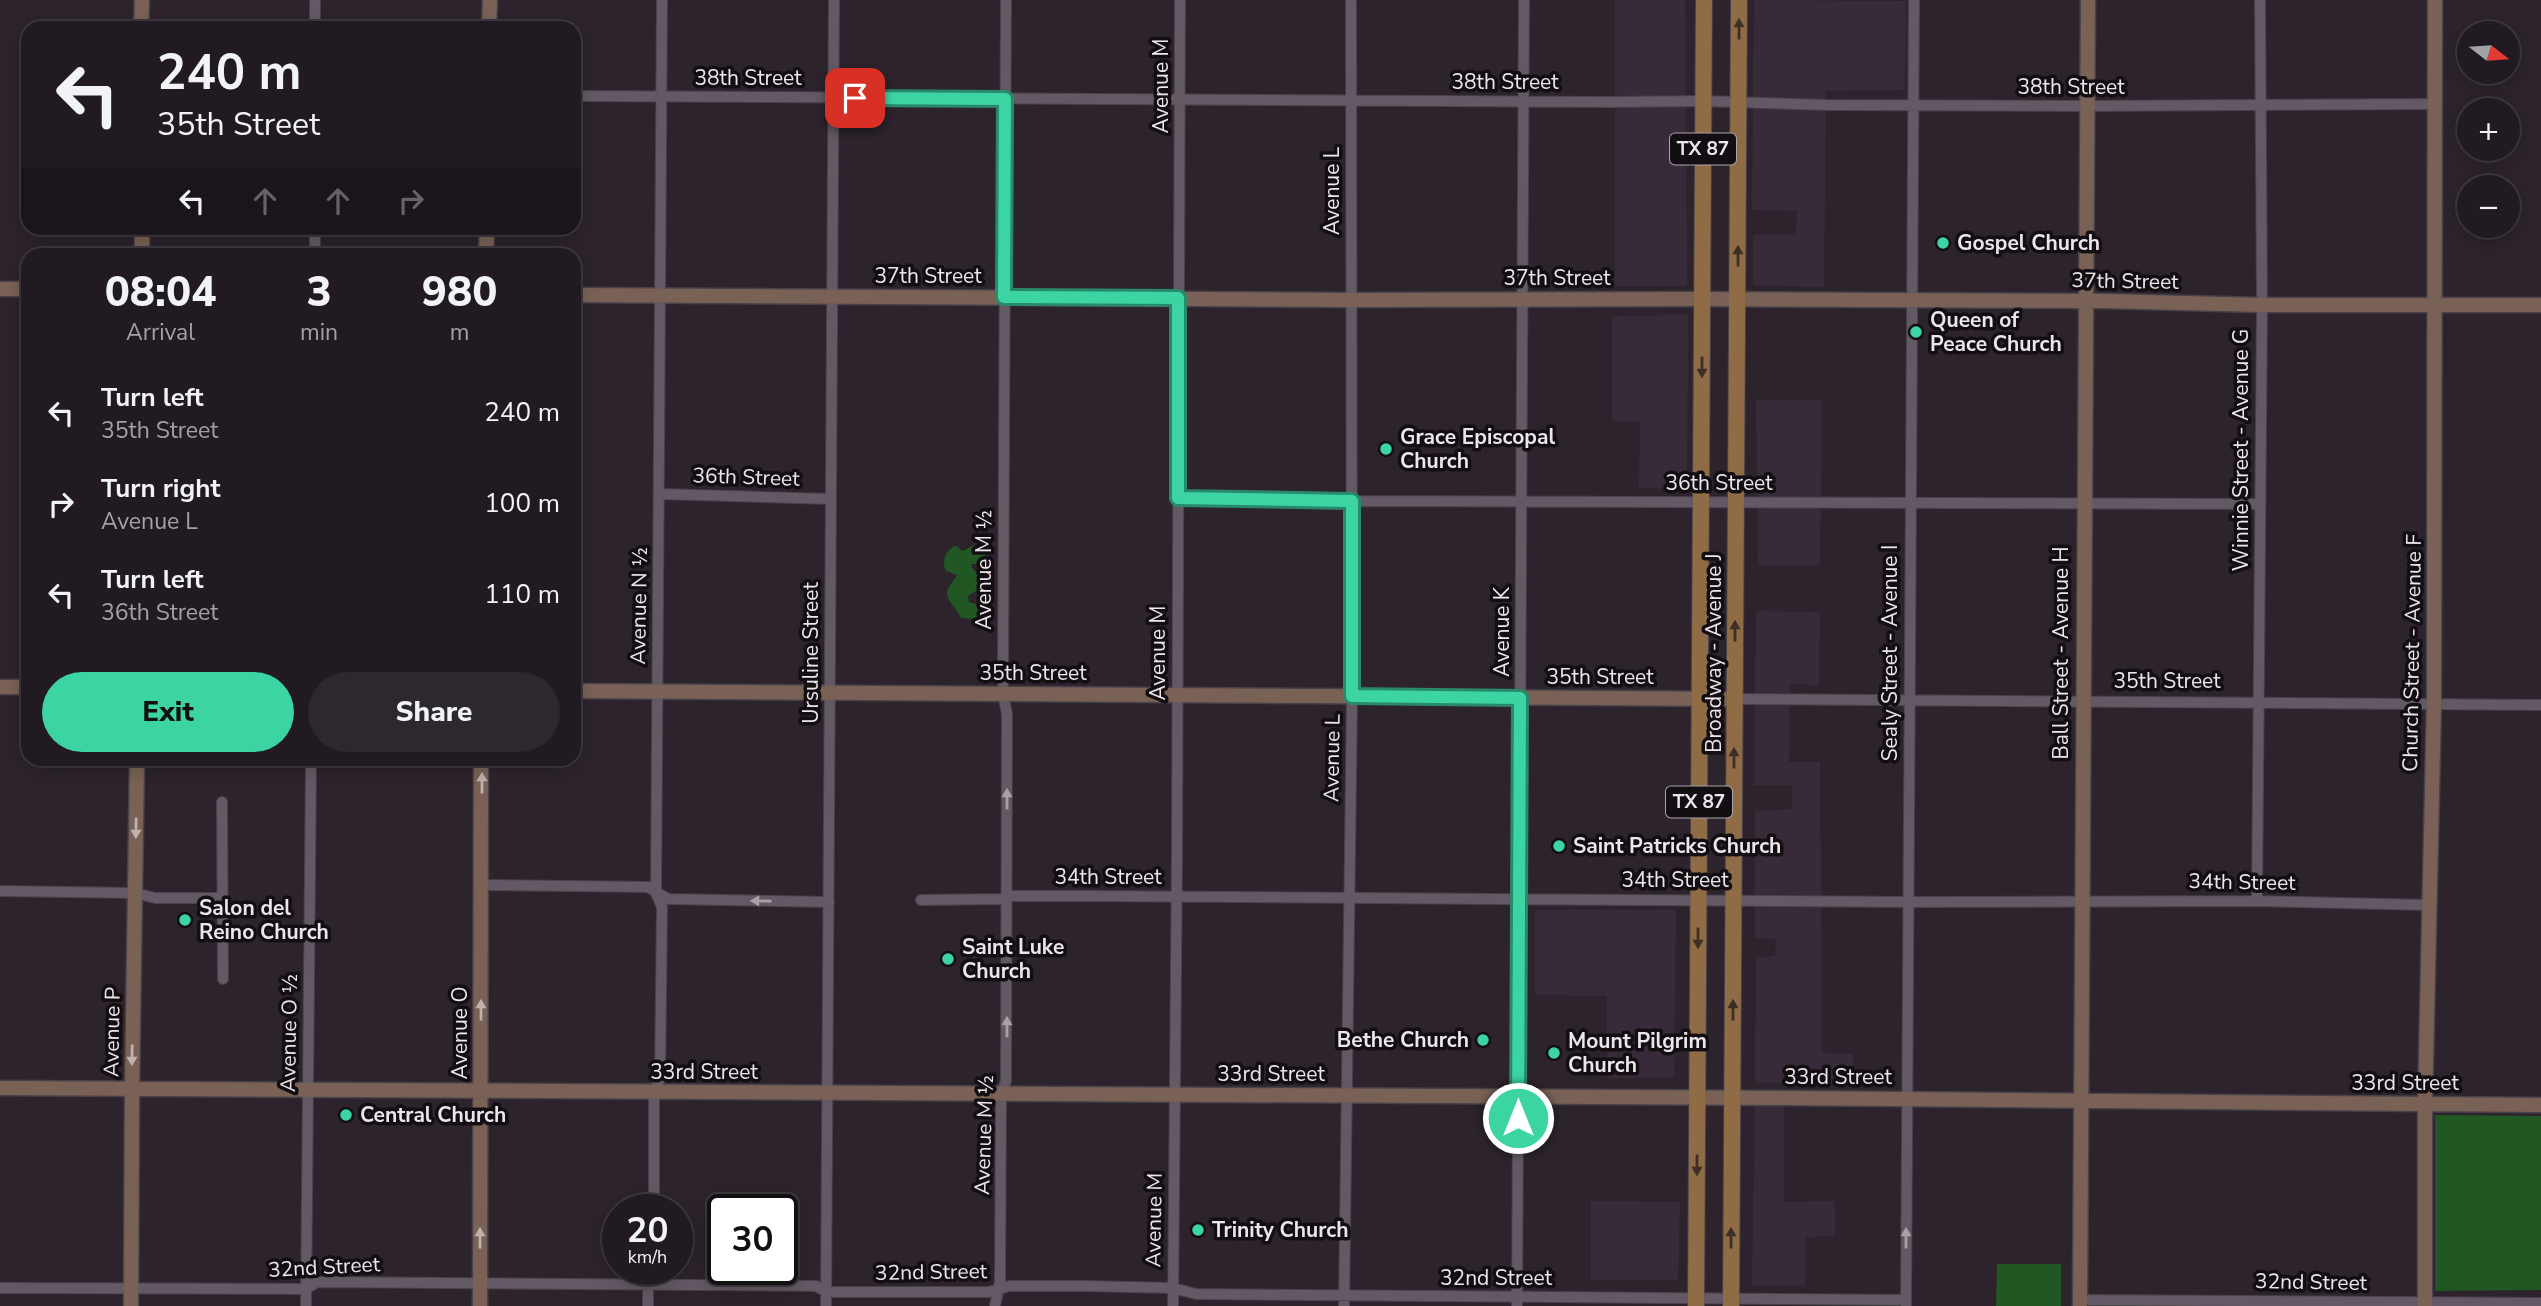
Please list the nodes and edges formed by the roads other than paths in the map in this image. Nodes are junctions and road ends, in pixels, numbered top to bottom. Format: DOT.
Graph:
graph roads {
  1 [pos="142,0"];
  2 [pos="315,0"];
  3 [pos="490,0"];
  4 [pos="662,0"];
  5 [pos="834,0"];
  6 [pos="1006,0"];
  7 [pos="1180,0"];
  8 [pos="1351,0"];
  9 [pos="1524,0"];
  10 [pos="1704,0"];
  11 [pos="1739,0"];
  12 [pos="1914,0"];
  13 [pos="2088,0"];
  14 [pos="2260,0"];
  15 [pos="2435,0"];
  16 [pos="141,21"];
  17 [pos="315,21"];
  18 [pos="489,21"];
  19 [pos="581,96"];
  20 [pos="662,97"];
  21 [pos="834,98"];
  22 [pos="1005,99"];
  23 [pos="1180,99"];
  24 [pos="1351,100"];
  25 [pos="1704,101"];
  26 [pos="1739,101"];
  27 [pos="1524,102"];
  28 [pos="2435,104"];
  29 [pos="2260,105"];
  30 [pos="1913,106"];
  31 [pos="2087,106"];
  32 [pos="0,289"];
  33 [pos="21,289"];
  34 [pos="581,296"];
  35 [pos="660,296"];
  36 [pos="832,296"];
  37 [pos="1004,297"];
  38 [pos="1178,298"];
  39 [pos="1523,299"];
  40 [pos="1702,299"];
  41 [pos="1352,300"];
  42 [pos="1738,300"];
  43 [pos="1912,301"];
  44 [pos="2085,301"];
  45 [pos="2435,304"];
  46 [pos="2262,305"];
  47 [pos="2541,305"];
  48 [pos="660,494"];
  49 [pos="1178,498"];
  50 [pos="831,499"];
  51 [pos="1522,500"];
  52 [pos="1352,501"];
  53 [pos="1701,502"];
  54 [pos="1736,502"];
  55 [pos="1911,503"];
  56 [pos="2083,503"];
  57 [pos="2260,503"];
  58 [pos="0,687"];
  59 [pos="21,687"];
  60 [pos="581,691"];
  61 [pos="658,692"];
  62 [pos="830,693"];
  63 [pos="1003,694"];
  64 [pos="1178,695"];
  65 [pos="1352,696"];
  66 [pos="1520,698"];
  67 [pos="1700,699"];
  68 [pos="1735,699"];
  69 [pos="1909,700"];
  70 [pos="2082,701"];
  71 [pos="2259,702"];
  72 [pos="2434,704"];
  73 [pos="2541,705"];
  74 [pos="137,766"];
  75 [pos="311,766"];
  76 [pos="481,766"];
  77 [pos="222,802"];
  78 [pos="482,886"];
  79 [pos="0,891"];
  80 [pos="656,893"];
  81 [pos="135,894"];
  82 [pos="1007,896"];
  83 [pos="1177,896"];
  84 [pos="223,898"];
  85 [pos="1349,898"];
  86 [pos="1519,898"];
  87 [pos="920,900"];
  88 [pos="1698,900"];
  89 [pos="1734,900"];
  90 [pos="2081,901"];
  91 [pos="2257,901"];
  92 [pos="829,902"];
  93 [pos="1908,902"];
  94 [pos="2430,905"];
  95 [pos="223,979"];
  96 [pos="0,1088"];
  97 [pos="132,1089"];
  98 [pos="308,1090"];
  99 [pos="480,1092"];
  100 [pos="654,1092"];
  101 [pos="828,1094"];
  102 [pos="1001,1094"];
  103 [pos="1175,1095"];
  104 [pos="1346,1096"];
  105 [pos="1518,1097"];
  106 [pos="1732,1097"];
  107 [pos="1697,1098"];
  108 [pos="1907,1098"];
  109 [pos="2080,1100"];
  110 [pos="2426,1104"];
  111 [pos="2541,1105"];
  112 [pos="654,1194"];
  113 [pos="480,1283"];
  114 [pos="602,1284"];
  115 [pos="650,1285"];
  116 [pos="693,1285"];
  117 [pos="1173,1287"];
  118 [pos="0,1288"];
  119 [pos="131,1289"];
  120 [pos="306,1289"];
  121 [pos="997,1291"];
  122 [pos="827,1292"];
  123 [pos="1344,1301"];
  124 [pos="1696,1301"];
  125 [pos="1517,1302"];
  126 [pos="1731,1302"];
  127 [pos="1906,1303"];
  128 [pos="2080,1303"];
  129 [pos="2541,1303"];
  130 [pos="2252,1304"];
  131 [pos="2425,1304"];
  132 [pos="131,1306"];
  133 [pos="306,1306"];
  134 [pos="480,1306"];
  135 [pos="648,1306"];
  136 [pos="827,1306"];
  137 [pos="995,1306"];
  138 [pos="1173,1306"];
  1 -- 16 [label="street"];
  2 -- 17 [label="street"];
  3 -- 18 [label="street"];
  4 -- 20 [label="street, Avenue N ½"];
  5 -- 21 [label="street, Ursuline Street"];
  6 -- 22 [label="street, Avenue M ½"];
  7 -- 23 [label="street, Avenue M"];
  8 -- 24 [label="street, Avenue L"];
  9 -- 27 [label="street, Avenue K"];
  10 -- 25 [label="main road, Broadway - Avenue J / TX 87"];
  26 -- 11 [label="main road, Broadway - Avenue J / TX 87, one-way"];
  12 -- 30 [label="street, Sealy Street - Avenue I"];
  13 -- 31 [label="street, Ball Street - Avenue H"];
  14 -- 29 [label="street, Winnie Street - Avenue G"];
  15 -- 28 [label="street, Church Street - Avenue F"];
  19 -- 20 [label="street, 38th Street"];
  20 -- 21 [label="street, 38th Street"];
  20 -- 35 [label="street, Avenue N ½"];
  21 -- 22 [label="street, 38th Street"];
  21 -- 36 [label="street, Ursuline Street"];
  22 -- 23 [label="street, 38th Street"];
  22 -- 37 [label="street, Avenue M ½"];
  23 -- 24 [label="street, 38th Street"];
  23 -- 38 [label="street, Avenue M"];
  24 -- 27 [label="street, 38th Street"];
  24 -- 41 [label="street, Avenue L"];
  25 -- 26 [label="street, 38th Street"];
  25 -- 27 [label="street, 38th Street"];
  25 -- 40 [label="main road, Broadway - Avenue J / TX 87"];
  26 -- 30 [label="street, 38th Street"];
  42 -- 26 [label="main road, Broadway - Avenue J / TX 87, one-way"];
  27 -- 39 [label="street, Avenue K"];
  28 -- 29 [label="street, 38th Street"];
  28 -- 45 [label="street, Church Street - Avenue F"];
  29 -- 31 [label="street, 38th Street"];
  29 -- 46 [label="street, Winnie Street - Avenue G"];
  30 -- 31 [label="street, 38th Street"];
  30 -- 43 [label="street, Sealy Street - Avenue I"];
  31 -- 44 [label="street, Ball Street - Avenue H"];
  32 -- 33 [label="street"];
  34 -- 35 [label="street, 37th Street"];
  35 -- 36 [label="street, 37th Street"];
  35 -- 48 [label="street, Avenue N ½"];
  36 -- 37 [label="street, 37th Street"];
  36 -- 50 [label="street, Ursuline Street"];
  37 -- 38 [label="street, 37th Street"];
  37 -- 63 [label="street, Avenue M ½"];
  38 -- 41 [label="street, 37th Street"];
  38 -- 49 [label="street, Avenue M"];
  39 -- 40 [label="street, 37th Street"];
  39 -- 41 [label="street, 37th Street"];
  39 -- 51 [label="street, Avenue K"];
  40 -- 42 [label="street, 37th Street"];
  40 -- 53 [label="main road, Broadway - Avenue J / TX 87, one-way"];
  41 -- 52 [label="street, Avenue L"];
  42 -- 43 [label="street, 37th Street"];
  42 -- 54 [label="main road, Broadway - Avenue J / TX 87"];
  43 -- 44 [label="street, 37th Street"];
  43 -- 55 [label="street, Sealy Street - Avenue I"];
  44 -- 46 [label="street, 37th Street"];
  44 -- 56 [label="street, Ball Street - Avenue H"];
  45 -- 46 [label="street, 37th Street"];
  45 -- 47 [label="street, 37th Street"];
  45 -- 72 [label="street, Church Street - Avenue F"];
  46 -- 57 [label="street, Winnie Street - Avenue G"];
  48 -- 50 [label="street, 36th Street"];
  48 -- 61 [label="street, Avenue N ½"];
  49 -- 52 [label="street, 36th Street"];
  49 -- 64 [label="street, Avenue M"];
  50 -- 62 [label="street, Ursuline Street"];
  51 -- 52 [label="street, 36th Street"];
  51 -- 53 [label="street, 36th Street"];
  51 -- 66 [label="street, Avenue K"];
  52 -- 65 [label="street, Avenue L"];
  53 -- 54 [label="street, 36th Street"];
  53 -- 67 [label="main road, Broadway - Avenue J / TX 87"];
  54 -- 55 [label="street, 36th Street"];
  68 -- 54 [label="main road, Broadway - Avenue J / TX 87, one-way"];
  55 -- 56 [label="street, 36th Street"];
  55 -- 69 [label="street, Sealy Street - Avenue I"];
  56 -- 57 [label="street, 36th Street"];
  56 -- 70 [label="street, Ball Street - Avenue H"];
  57 -- 71 [label="street, Winnie Street - Avenue G"];
  58 -- 59 [label="street"];
  60 -- 61 [label="street, 35th Street"];
  61 -- 62 [label="street, 35th Street"];
  61 -- 80 [label="street, Avenue N ½"];
  62 -- 63 [label="street, 35th Street"];
  62 -- 92 [label="street, Ursuline Street"];
  63 -- 64 [label="street, 35th Street"];
  82 -- 63 [label="street, Avenue M ½, one-way"];
  64 -- 65 [label="street, 35th Street"];
  64 -- 83 [label="street, Avenue M"];
  65 -- 66 [label="street, 35th Street"];
  65 -- 85 [label="street, Avenue L"];
  66 -- 67 [label="street, 35th Street"];
  66 -- 86 [label="street, Avenue K"];
  67 -- 68 [label="street, 35th Street"];
  67 -- 88 [label="main road, Broadway - Avenue J / TX 87"];
  68 -- 69 [label="street, 35th Street"];
  89 -- 68 [label="main road, Broadway - Avenue J / TX 87, one-way"];
  69 -- 70 [label="street, 35th Street"];
  69 -- 93 [label="street, Sealy Street - Avenue I"];
  70 -- 71 [label="street, 35th Street"];
  70 -- 90 [label="street, Ball Street - Avenue H"];
  71 -- 72 [label="street, 35th Street"];
  71 -- 91 [label="street, Winnie Street - Avenue G"];
  72 -- 73 [label="street, 35th Street"];
  72 -- 94 [label="street, Church Street - Avenue F"];
  74 -- 81 [label="street, Avenue P, one-way"];
  75 -- 98 [label="street, Avenue O ½"];
  78 -- 76 [label="street, Avenue O, one-way"];
  77 -- 84 [label="street"];
  78 -- 80 [label="street"];
  99 -- 78 [label="street, Avenue O, one-way"];
  79 -- 81 [label="street"];
  92 -- 80 [label="street, one-way"];
  80 -- 100 [label="street, Avenue N ½"];
  81 -- 84 [label="street"];
  81 -- 97 [label="street, Avenue P, one-way"];
  82 -- 83 [label="street, 34th Street"];
  82 -- 87 [label="street, 34th Street"];
  102 -- 82 [label="street, Avenue M ½, one-way"];
  83 -- 85 [label="street, 34th Street"];
  83 -- 103 [label="street, Avenue M"];
  84 -- 95 [label="street"];
  85 -- 86 [label="street, 34th Street"];
  85 -- 104 [label="street, Avenue L"];
  86 -- 88 [label="street, 34th Street"];
  86 -- 105 [label="street, Avenue K"];
  88 -- 89 [label="street, 34th Street"];
  88 -- 107 [label="main road, Broadway - Avenue J / TX 87, one-way"];
  89 -- 93 [label="street, 34th Street"];
  106 -- 89 [label="main road, Broadway - Avenue J / TX 87, one-way"];
  90 -- 91 [label="street, 34th Street"];
  90 -- 93 [label="street, 34th Street"];
  90 -- 109 [label="street, Ball Street - Avenue H"];
  91 -- 94 [label="street, 34th Street"];
  92 -- 101 [label="street, Ursuline Street"];
  93 -- 108 [label="street, Sealy Street - Avenue I"];
  94 -- 110 [label="street, Church Street - Avenue F"];
  96 -- 97 [label="street, 33rd Street"];
  97 -- 98 [label="street, 33rd Street"];
  97 -- 119 [label="street, Avenue P"];
  98 -- 99 [label="street, 33rd Street"];
  98 -- 120 [label="street, Avenue O ½"];
  99 -- 100 [label="street, 33rd Street"];
  113 -- 99 [label="street, Avenue O, one-way"];
  100 -- 101 [label="street, 33rd Street"];
  100 -- 112 [label="street, Avenue N ½"];
  101 -- 102 [label="street, 33rd Street"];
  101 -- 122 [label="street, Ursuline Street"];
  102 -- 103 [label="street, 33rd Street"];
  102 -- 121 [label="street, Avenue M ½"];
  103 -- 104 [label="street, 33rd Street"];
  103 -- 117 [label="street, Avenue M"];
  104 -- 105 [label="street, 33rd Street"];
  104 -- 123 [label="street, Avenue L"];
  105 -- 107 [label="street, 33rd Street"];
  105 -- 125 [label="street, Avenue K"];
  106 -- 107 [label="street, 33rd Street"];
  106 -- 108 [label="street, 33rd Street"];
  126 -- 106 [label="main road, Broadway - Avenue J / TX 87, one-way"];
  107 -- 124 [label="main road, Broadway - Avenue J / TX 87, one-way"];
  108 -- 109 [label="street, 33rd Street"];
  127 -- 108 [label="street, Sealy Street - Avenue I, one-way"];
  109 -- 110 [label="street, 33rd Street"];
  109 -- 128 [label="street, Ball Street - Avenue H"];
  110 -- 111 [label="street, 33rd Street"];
  110 -- 131 [label="street, Church Street - Avenue F"];
  113 -- 114 [label="street, 32nd Street"];
  113 -- 120 [label="street, 32nd Street"];
  113 -- 134 [label="street, Avenue O"];
  115 -- 135 [label="street"];
  116 -- 122 [label="street, 32nd Street"];
  117 -- 121 [label="street, 32nd Street"];
  117 -- 123 [label="street, 32nd Street"];
  117 -- 138 [label="street, Avenue M"];
  118 -- 119 [label="street, 32nd Street"];
  119 -- 120 [label="street, 32nd Street"];
  119 -- 132 [label="street, Avenue P"];
  120 -- 133 [label="street, Avenue O ½"];
  121 -- 122 [label="street, 32nd Street"];
  121 -- 137 [label="street, Avenue M ½"];
  122 -- 136 [label="street, Ursuline Street"];
  123 -- 125 [label="street, 32nd Street"];
  124 -- 125 [label="street, 32nd Street"];
  124 -- 126 [label="street, 32nd Street"];
  126 -- 127 [label="street, 32nd Street"];
  128 -- 130 [label="street, 32nd Street"];
  129 -- 131 [label="street, 32nd Street"];
  130 -- 131 [label="street, 32nd Street"];
}
